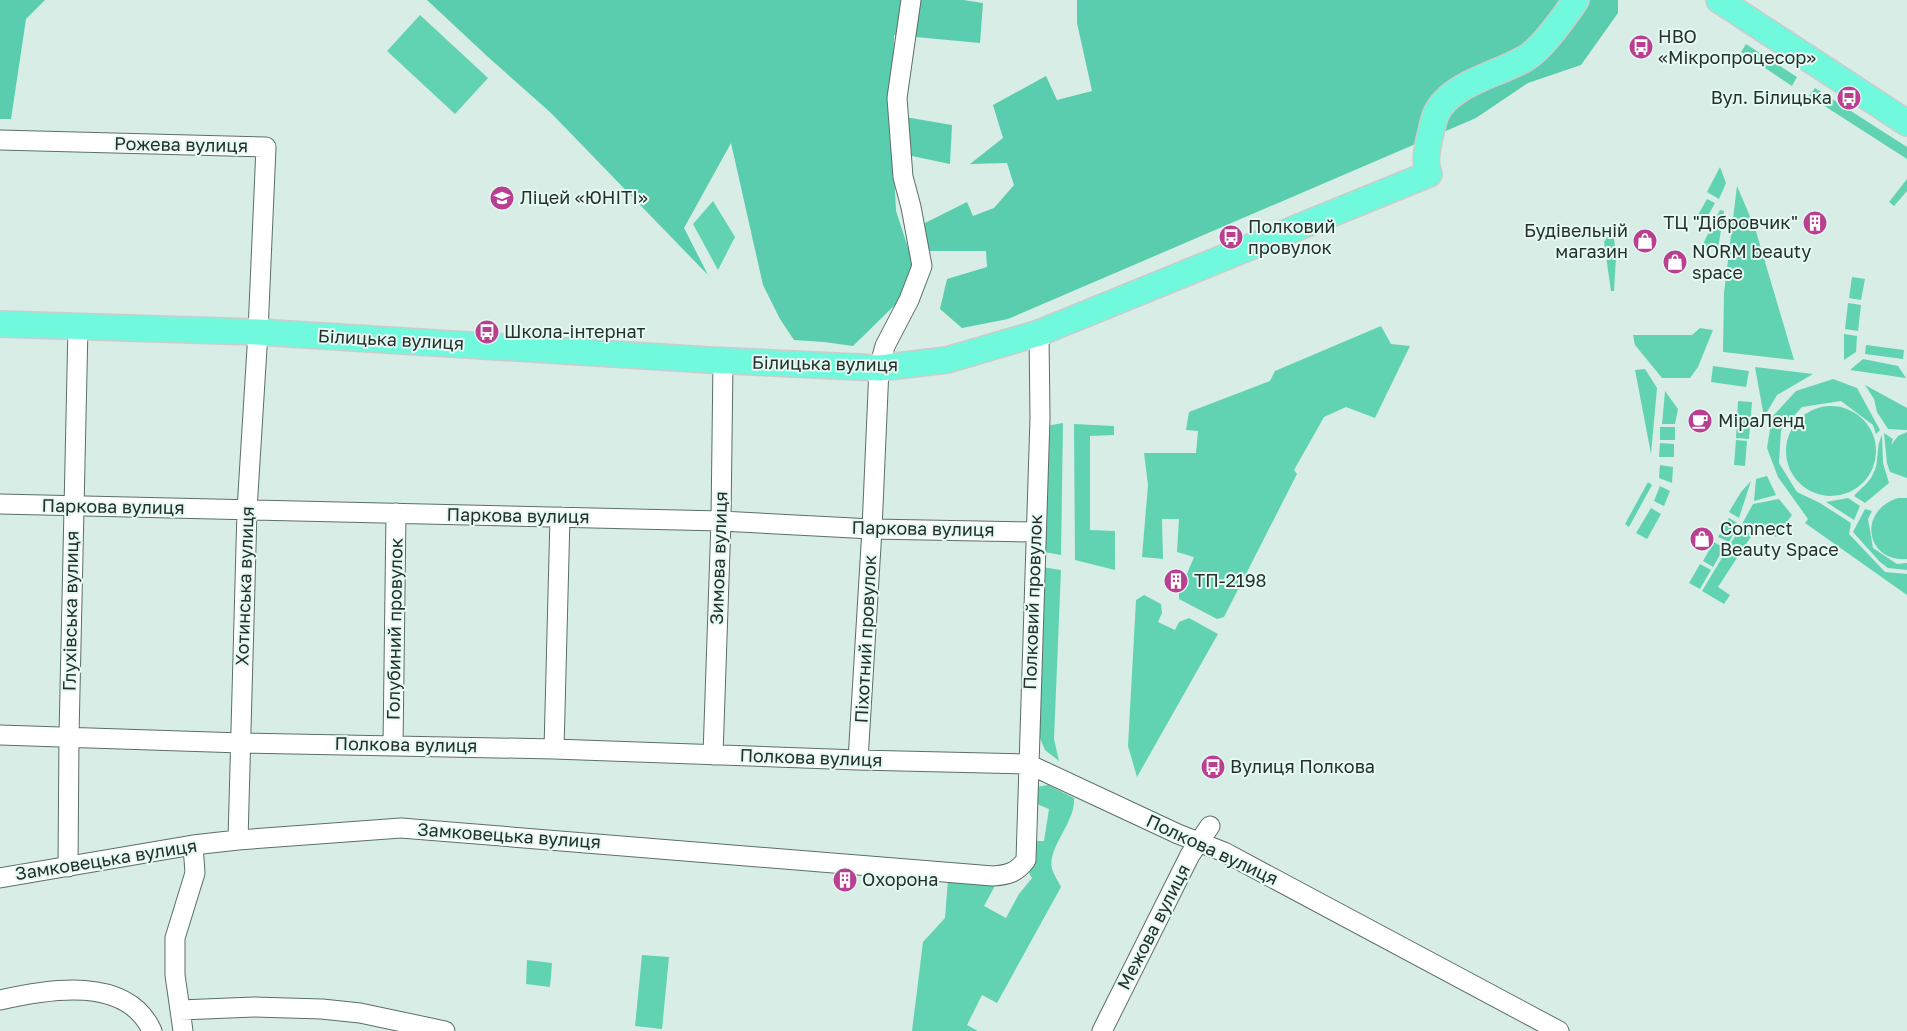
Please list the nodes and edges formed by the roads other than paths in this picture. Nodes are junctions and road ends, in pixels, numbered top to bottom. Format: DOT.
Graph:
graph roads {
  1 [pos="911,0"];
  2 [pos="1576,0"];
  3 [pos="1719,0"];
  4 [pos="1907,123"];
  5 [pos="0,140"];
  6 [pos="0,324"];
  7 [pos="78,326"];
  8 [pos="258,332"];
  9 [pos="1039,333"];
  10 [pos="723,361"];
  11 [pos="879,368"];
  12 [pos="0,504"];
  13 [pos="74,506"];
  14 [pos="247,510"];
  15 [pos="396,513"];
  16 [pos="560,517"];
  17 [pos="721,521"];
  18 [pos="872,529"];
  19 [pos="1036,532"];
  20 [pos="0,735"];
  21 [pos="69,736"];
  22 [pos="241,742"];
  23 [pos="393,745"];
  24 [pos="554,749"];
  25 [pos="713,755"];
  26 [pos="858,760"];
  27 [pos="1028,764"];
  28 [pos="1210,826"];
  29 [pos="238,840"];
  30 [pos="1199,842"];
  31 [pos="193,845"];
  32 [pos="68,867"];
  33 [pos="1019,869"];
  34 [pos="0,878"];
  35 [pos="0,1000"];
  36 [pos="180,1010"];
  37 [pos="152,1031"];
  38 [pos="183,1031"];
  39 [pos="445,1031"];
  40 [pos="1102,1031"];
  41 [pos="1559,1031"];
  1 -- 11 [label="street, Піхотний провулок"];
  2 -- 9 [label="main road, Білицька вулиця"];
  3 -- 4 [label="main road"];
  5 -- 8 [label="street, Рожева вулиця"];
  6 -- 7 [label="main road, Білицька вулиця"];
  7 -- 8 [label="main road, Білицька вулиця"];
  7 -- 13 [label="street, Глухівська вулиця"];
  8 -- 10 [label="main road, Білицька вулиця"];
  8 -- 14 [label="street, Хотинська вулиця"];
  9 -- 11 [label="main road, Білицька вулиця"];
  9 -- 19 [label="street, Полковий провулок"];
  10 -- 11 [label="main road, Білицька вулиця"];
  10 -- 17 [label="street, Зимова вулиця"];
  11 -- 18 [label="street, Піхотний провулок"];
  12 -- 13 [label="street, Паркова вулиця"];
  13 -- 14 [label="street, Паркова вулиця"];
  13 -- 21 [label="street, Глухівська вулиця"];
  14 -- 15 [label="street, Паркова вулиця"];
  14 -- 22 [label="street, Хотинська вулиця"];
  15 -- 16 [label="street, Паркова вулиця"];
  15 -- 23 [label="street, Голубиний провулок"];
  16 -- 17 [label="street, Паркова вулиця"];
  16 -- 24 [label="street"];
  17 -- 18 [label="street, Паркова вулиця"];
  17 -- 25 [label="street, Зимова вулиця"];
  18 -- 19 [label="street, Паркова вулиця"];
  18 -- 26 [label="street, Піхотний провулок"];
  19 -- 27 [label="street, Полковий провулок"];
  20 -- 21 [label="street, Полкова вулиця"];
  21 -- 22 [label="street, Полкова вулиця"];
  21 -- 32 [label="street, Глухівська вулиця"];
  22 -- 23 [label="street, Полкова вулиця"];
  22 -- 29 [label="street, Хотинська вулиця"];
  23 -- 24 [label="street, Полкова вулиця"];
  24 -- 25 [label="street, Полкова вулиця"];
  25 -- 26 [label="street, Полкова вулиця"];
  26 -- 27 [label="street, Полкова вулиця"];
  27 -- 30 [label="street, Полкова вулиця"];
  27 -- 33 [label="street, Полковий провулок"];
  28 -- 30 [label="street, Межова вулиця"];
  29 -- 31 [label="street, Замковецька вулиця"];
  29 -- 33 [label="street, Замковецька вулиця"];
  30 -- 40 [label="street, Межова вулиця"];
  30 -- 41 [label="street, Полкова вулиця"];
  31 -- 32 [label="street, Замковецька вулиця"];
  31 -- 36 [label="street"];
  32 -- 34 [label="street, Замковецька вулиця"];
  35 -- 37 [label="street"];
  36 -- 38 [label="street"];
  36 -- 39 [label="street"];
}
